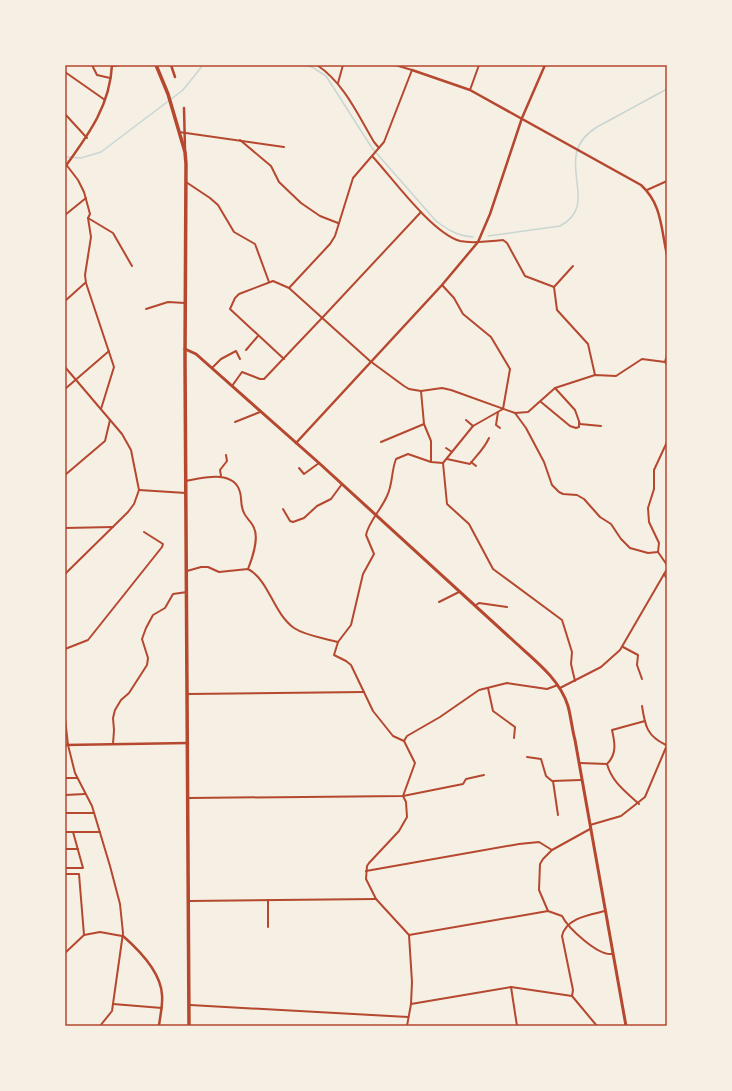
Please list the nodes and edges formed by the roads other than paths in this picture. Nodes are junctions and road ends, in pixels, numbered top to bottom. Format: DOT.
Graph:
graph roads {
  1 [pos="92,65"];
  2 [pos="122,65"];
  3 [pos="156,65"];
  4 [pos="171,65"];
  5 [pos="317,65"];
  6 [pos="343,65"];
  7 [pos="396,65"];
  8 [pos="479,65"];
  9 [pos="545,65"];
  10 [pos="112,66"];
  11 [pos="412,70"];
  12 [pos="65,72"];
  13 [pos="175,77"];
  14 [pos="112,78"];
  15 [pos="338,84"];
  16 [pos="470,90"];
  17 [pos="105,100"];
  18 [pos="184,108"];
  19 [pos="65,114"];
  20 [pos="522,118"];
  21 [pos="178,132"];
  22 [pos="185,132"];
  23 [pos="87,138"];
  24 [pos="240,140"];
  25 [pos="284,147"];
  26 [pos="379,148"];
  27 [pos="185,152"];
  28 [pos="372,156"];
  29 [pos="65,165"];
  30 [pos="667,181"];
  31 [pos="186,182"];
  32 [pos="647,190"];
  33 [pos="86,198"];
  34 [pos="421,212"];
  35 [pos="65,215"];
  36 [pos="88,218"];
  37 [pos="338,223"];
  38 [pos="478,242"];
  39 [pos="667,255"];
  40 [pos="132,266"];
  41 [pos="573,266"];
  42 [pos="269,282"];
  43 [pos="86,283"];
  44 [pos="442,284"];
  45 [pos="289,288"];
  46 [pos="554,288"];
  47 [pos="65,301"];
  48 [pos="185,303"];
  49 [pos="146,309"];
  50 [pos="322,318"];
  51 [pos="258,336"];
  52 [pos="185,349"];
  53 [pos="246,350"];
  54 [pos="109,351"];
  55 [pos="667,355"];
  56 [pos="240,359"];
  57 [pos="284,359"];
  58 [pos="370,361"];
  59 [pos="665,362"];
  60 [pos="667,365"];
  61 [pos="65,367"];
  62 [pos="211,368"];
  63 [pos="595,375"];
  64 [pos="76,380"];
  65 [pos="232,386"];
  66 [pos="555,388"];
  67 [pos="65,389"];
  68 [pos="421,391"];
  69 [pos="541,402"];
  70 [pos="101,409"];
  71 [pos="503,409"];
  72 [pos="260,412"];
  73 [pos="498,412"];
  74 [pos="515,413"];
  75 [pos="110,420"];
  76 [pos="466,420"];
  77 [pos="579,421"];
  78 [pos="235,422"];
  79 [pos="424,424"];
  80 [pos="473,426"];
  81 [pos="601,426"];
  82 [pos="500,428"];
  83 [pos="489,438"];
  84 [pos="381,442"];
  85 [pos="667,442"];
  86 [pos="296,443"];
  87 [pos="446,448"];
  88 [pos="452,453"];
  89 [pos="226,456"];
  90 [pos="447,460"];
  91 [pos="431,462"];
  92 [pos="471,462"];
  93 [pos="319,463"];
  94 [pos="443,463"];
  95 [pos="476,466"];
  96 [pos="299,468"];
  97 [pos="65,475"];
  98 [pos="221,477"];
  99 [pos="186,482"];
  100 [pos="342,484"];
  101 [pos="139,490"];
  102 [pos="186,493"];
  103 [pos="283,509"];
  104 [pos="376,515"];
  105 [pos="112,527"];
  106 [pos="65,528"];
  107 [pos="144,532"];
  108 [pos="658,552"];
  109 [pos="667,565"];
  110 [pos="248,569"];
  111 [pos="667,569"];
  112 [pos="187,571"];
  113 [pos="65,574"];
  114 [pos="664,574"];
  115 [pos="667,579"];
  116 [pos="460,591"];
  117 [pos="187,592"];
  118 [pos="439,602"];
  119 [pos="476,605"];
  120 [pos="507,607"];
  121 [pos="338,642"];
  122 [pos="622,646"];
  123 [pos="65,649"];
  124 [pos="642,678"];
  125 [pos="575,681"];
  126 [pos="488,687"];
  127 [pos="559,687"];
  128 [pos="364,692"];
  129 [pos="188,694"];
  130 [pos="642,706"];
  131 [pos="65,718"];
  132 [pos="645,721"];
  133 [pos="514,738"];
  134 [pos="404,741"];
  135 [pos="188,743"];
  136 [pos="113,744"];
  137 [pos="66,745"];
  138 [pos="666,745"];
  139 [pos="527,757"];
  140 [pos="578,763"];
  141 [pos="607,764"];
  142 [pos="484,775"];
  143 [pos="65,778"];
  144 [pos="77,778"];
  145 [pos="581,780"];
  146 [pos="554,781"];
  147 [pos="85,794"];
  148 [pos="65,795"];
  149 [pos="403,796"];
  150 [pos="189,798"];
  151 [pos="638,804"];
  152 [pos="65,813"];
  153 [pos="94,813"];
  154 [pos="558,815"];
  155 [pos="590,827"];
  156 [pos="65,832"];
  157 [pos="73,832"];
  158 [pos="100,832"];
  159 [pos="65,849"];
  160 [pos="78,849"];
  161 [pos="552,850"];
  162 [pos="65,868"];
  163 [pos="366,871"];
  164 [pos="65,874"];
  165 [pos="376,899"];
  166 [pos="189,900"];
  167 [pos="268,900"];
  168 [pos="548,911"];
  169 [pos="605,911"];
  170 [pos="567,924"];
  171 [pos="268,927"];
  172 [pos="84,935"];
  173 [pos="409,935"];
  174 [pos="123,936"];
  175 [pos="65,953"];
  176 [pos="612,954"];
  177 [pos="510,987"];
  178 [pos="572,996"];
  179 [pos="113,1004"];
  180 [pos="411,1004"];
  181 [pos="190,1006"];
  182 [pos="162,1008"];
  183 [pos="408,1017"];
  184 [pos="100,1026"];
  185 [pos="159,1026"];
  186 [pos="189,1026"];
  187 [pos="406,1026"];
  188 [pos="517,1026"];
  189 [pos="596,1026"];
  190 [pos="626,1026"];
  1 -- 14 [label="street"];
  2 -- 10 [label="street"];
  3 -- 21 [label="highway"];
  4 -- 13 [label="street"];
  5 -- 15 [label="street"];
  6 -- 15 [label="street"];
  7 -- 11 [label="street"];
  8 -- 16 [label="street"];
  9 -- 20 [label="street"];
  10 -- 14 [label="street"];
  11 -- 16 [label="street"];
  11 -- 26 [label="street"];
  12 -- 17 [label="street"];
  14 -- 17 [label="street"];
  15 -- 26 [label="street"];
  16 -- 20 [label="street"];
  17 -- 23 [label="street"];
  18 -- 22 [label="street"];
  19 -- 23 [label="street"];
  20 -- 32 [label="street"];
  20 -- 38 [label="street"];
  21 -- 22 [label="street"];
  21 -- 27 [label="highway"];
  22 -- 24 [label="street"];
  22 -- 27 [label="street"];
  23 -- 29 [label="street"];
  24 -- 25 [label="street"];
  24 -- 37 [label="street"];
  26 -- 28 [label="street"];
  27 -- 31 [label="highway"];
  28 -- 34 [label="street"];
  28 -- 37 [label="street"];
  29 -- 33 [label="street"];
  30 -- 32 [label="street"];
  31 -- 42 [label="street"];
  31 -- 48 [label="highway"];
  32 -- 39 [label="street"];
  33 -- 35 [label="street"];
  33 -- 36 [label="street"];
  34 -- 38 [label="street"];
  34 -- 50 [label="street"];
  36 -- 40 [label="street"];
  36 -- 43 [label="street"];
  37 -- 45 [label="street"];
  38 -- 44 [label="street"];
  38 -- 46 [label="street"];
  41 -- 46 [label="street"];
  42 -- 45 [label="street"];
  42 -- 51 [label="street"];
  43 -- 47 [label="street"];
  43 -- 54 [label="street"];
  44 -- 58 [label="street"];
  44 -- 71 [label="street"];
  45 -- 50 [label="street"];
  46 -- 63 [label="street"];
  48 -- 49 [label="street"];
  48 -- 52 [label="highway"];
  50 -- 57 [label="street"];
  50 -- 58 [label="street"];
  51 -- 53 [label="street"];
  51 -- 57 [label="street"];
  52 -- 62 [label="main road"];
  52 -- 99 [label="highway"];
  54 -- 64 [label="street"];
  54 -- 70 [label="street"];
  55 -- 59 [label="street"];
  56 -- 62 [label="street"];
  57 -- 65 [label="street"];
  58 -- 68 [label="street"];
  58 -- 86 [label="street"];
  59 -- 60 [label="street"];
  59 -- 63 [label="street"];
  61 -- 64 [label="street"];
  62 -- 65 [label="main road"];
  63 -- 66 [label="street"];
  64 -- 67 [label="street"];
  64 -- 70 [label="street"];
  65 -- 72 [label="main road"];
  66 -- 69 [label="street"];
  66 -- 77 [label="street"];
  68 -- 71 [label="street"];
  68 -- 79 [label="street"];
  69 -- 74 [label="street"];
  69 -- 77 [label="street"];
  70 -- 75 [label="street"];
  71 -- 73 [label="street"];
  71 -- 74 [label="street"];
  72 -- 78 [label="street"];
  72 -- 86 [label="main road"];
  73 -- 80 [label="street"];
  73 -- 82 [label="street"];
  74 -- 108 [label="street"];
  75 -- 97 [label="street"];
  75 -- 101 [label="street"];
  76 -- 80 [label="street"];
  77 -- 81 [label="street"];
  79 -- 84 [label="street"];
  79 -- 91 [label="street"];
  80 -- 88 [label="street"];
  83 -- 92 [label="street"];
  85 -- 108 [label="street"];
  86 -- 93 [label="main road"];
  87 -- 88 [label="street"];
  88 -- 90 [label="street"];
  89 -- 98 [label="street"];
  90 -- 92 [label="street"];
  90 -- 94 [label="street"];
  91 -- 94 [label="street"];
  91 -- 104 [label="street"];
  92 -- 95 [label="street"];
  93 -- 96 [label="street"];
  93 -- 100 [label="main road"];
  94 -- 125 [label="street"];
  98 -- 99 [label="street"];
  98 -- 110 [label="street"];
  99 -- 102 [label="highway"];
  100 -- 103 [label="street"];
  100 -- 104 [label="main road"];
  101 -- 102 [label="street"];
  101 -- 105 [label="street"];
  102 -- 112 [label="highway"];
  104 -- 116 [label="main road"];
  104 -- 121 [label="street"];
  105 -- 106 [label="street"];
  105 -- 113 [label="street"];
  107 -- 123 [label="street"];
  108 -- 109 [label="street"];
  110 -- 112 [label="street"];
  110 -- 121 [label="street"];
  111 -- 114 [label="street"];
  112 -- 117 [label="highway"];
  114 -- 115 [label="street"];
  114 -- 122 [label="street"];
  116 -- 118 [label="street"];
  116 -- 119 [label="main road"];
  117 -- 129 [label="highway"];
  117 -- 136 [label="street"];
  119 -- 120 [label="street"];
  119 -- 127 [label="main road"];
  121 -- 128 [label="street"];
  122 -- 124 [label="street"];
  122 -- 125 [label="street"];
  125 -- 127 [label="street"];
  126 -- 127 [label="street"];
  126 -- 133 [label="street"];
  126 -- 134 [label="street"];
  127 -- 140 [label="main road"];
  128 -- 129 [label="street"];
  128 -- 134 [label="street"];
  129 -- 135 [label="highway"];
  130 -- 132 [label="street"];
  131 -- 137 [label="street"];
  132 -- 138 [label="street"];
  132 -- 141 [label="street"];
  134 -- 149 [label="street"];
  135 -- 136 [label="street"];
  135 -- 150 [label="highway"];
  136 -- 137 [label="street"];
  137 -- 144 [label="street"];
  138 -- 151 [label="street"];
  139 -- 146 [label="street"];
  140 -- 141 [label="street"];
  140 -- 145 [label="main road"];
  141 -- 151 [label="street"];
  142 -- 149 [label="street"];
  143 -- 144 [label="street"];
  144 -- 147 [label="street"];
  145 -- 146 [label="street"];
  145 -- 155 [label="main road"];
  146 -- 154 [label="street"];
  147 -- 148 [label="street"];
  147 -- 153 [label="street"];
  149 -- 150 [label="street"];
  149 -- 163 [label="street"];
  150 -- 166 [label="highway"];
  151 -- 155 [label="street"];
  152 -- 153 [label="street"];
  153 -- 158 [label="street"];
  155 -- 161 [label="street"];
  155 -- 169 [label="main road"];
  156 -- 157 [label="street"];
  157 -- 158 [label="street"];
  157 -- 160 [label="street"];
  158 -- 174 [label="street"];
  159 -- 160 [label="street"];
  160 -- 162 [label="street"];
  161 -- 163 [label="street"];
  161 -- 168 [label="street"];
  163 -- 165 [label="street"];
  164 -- 172 [label="street"];
  165 -- 167 [label="street"];
  165 -- 173 [label="street"];
  166 -- 167 [label="street"];
  166 -- 181 [label="highway"];
  167 -- 171 [label="street"];
  168 -- 170 [label="street"];
  168 -- 173 [label="street"];
  169 -- 170 [label="street"];
  169 -- 176 [label="main road"];
  170 -- 176 [label="street"];
  170 -- 178 [label="street"];
  172 -- 174 [label="street"];
  172 -- 175 [label="street"];
  173 -- 180 [label="street"];
  174 -- 179 [label="street"];
  174 -- 182 [label="street"];
  176 -- 190 [label="main road"];
  177 -- 178 [label="street"];
  177 -- 180 [label="street"];
  177 -- 188 [label="street"];
  178 -- 189 [label="street"];
  179 -- 182 [label="street"];
  179 -- 184 [label="street"];
  180 -- 183 [label="street"];
  181 -- 183 [label="street"];
  181 -- 186 [label="highway"];
  182 -- 185 [label="street"];
  183 -- 187 [label="street"];
}
